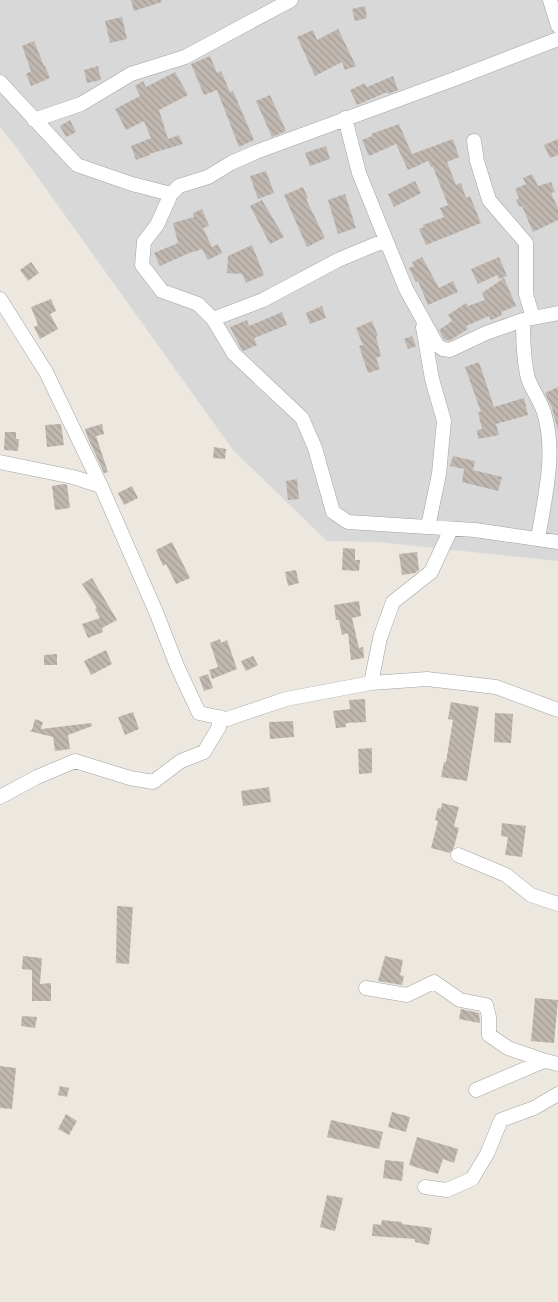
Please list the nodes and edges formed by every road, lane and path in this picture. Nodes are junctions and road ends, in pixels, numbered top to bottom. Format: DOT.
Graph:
graph roads {
  1 [pos="291,0"];
  2 [pos="550,0"];
  3 [pos="558,26"];
  4 [pos="558,39"];
  5 [pos="0,82"];
  6 [pos="344,118"];
  7 [pos="34,120"];
  8 [pos="474,141"];
  9 [pos="171,194"];
  10 [pos="386,240"];
  11 [pos="0,299"];
  12 [pos="558,313"];
  13 [pos="421,317"];
  14 [pos="213,319"];
  15 [pos="528,319"];
  16 [pos="553,430"];
  17 [pos="0,462"];
  18 [pos="102,486"];
  19 [pos="428,527"];
  20 [pos="452,529"];
  21 [pos="538,539"];
  22 [pos="558,542"];
  23 [pos="371,683"];
  24 [pos="558,710"];
  25 [pos="219,717"];
  26 [pos="0,797"];
  27 [pos="458,855"];
  28 [pos="558,904"];
  29 [pos="366,988"];
  30 [pos="552,1063"];
  31 [pos="476,1090"];
  32 [pos="558,1094"];
  33 [pos="425,1187"];
  1 -- 7 [label="street"];
  2 -- 3 [label="street"];
  4 -- 6 [label="street"];
  5 -- 7 [label="street"];
  6 -- 9 [label="street"];
  6 -- 10 [label="street"];
  7 -- 9 [label="street"];
  8 -- 15 [label="street"];
  9 -- 14 [label="street"];
  10 -- 13 [label="street"];
  10 -- 14 [label="street"];
  11 -- 18 [label="street"];
  12 -- 15 [label="street"];
  13 -- 15 [label="street"];
  13 -- 19 [label="street"];
  14 -- 19 [label="street"];
  15 -- 16 [label="street"];
  16 -- 21 [label="street"];
  17 -- 18 [label="street"];
  18 -- 25 [label="street"];
  19 -- 20 [label="street"];
  20 -- 21 [label="street"];
  20 -- 23 [label="street"];
  21 -- 22 [label="street"];
  23 -- 24 [label="street"];
  23 -- 25 [label="street"];
  25 -- 26 [label="street"];
  27 -- 28 [label="street"];
  29 -- 30 [label="street"];
  30 -- 31 [label="street"];
  32 -- 33 [label="street"];
}
